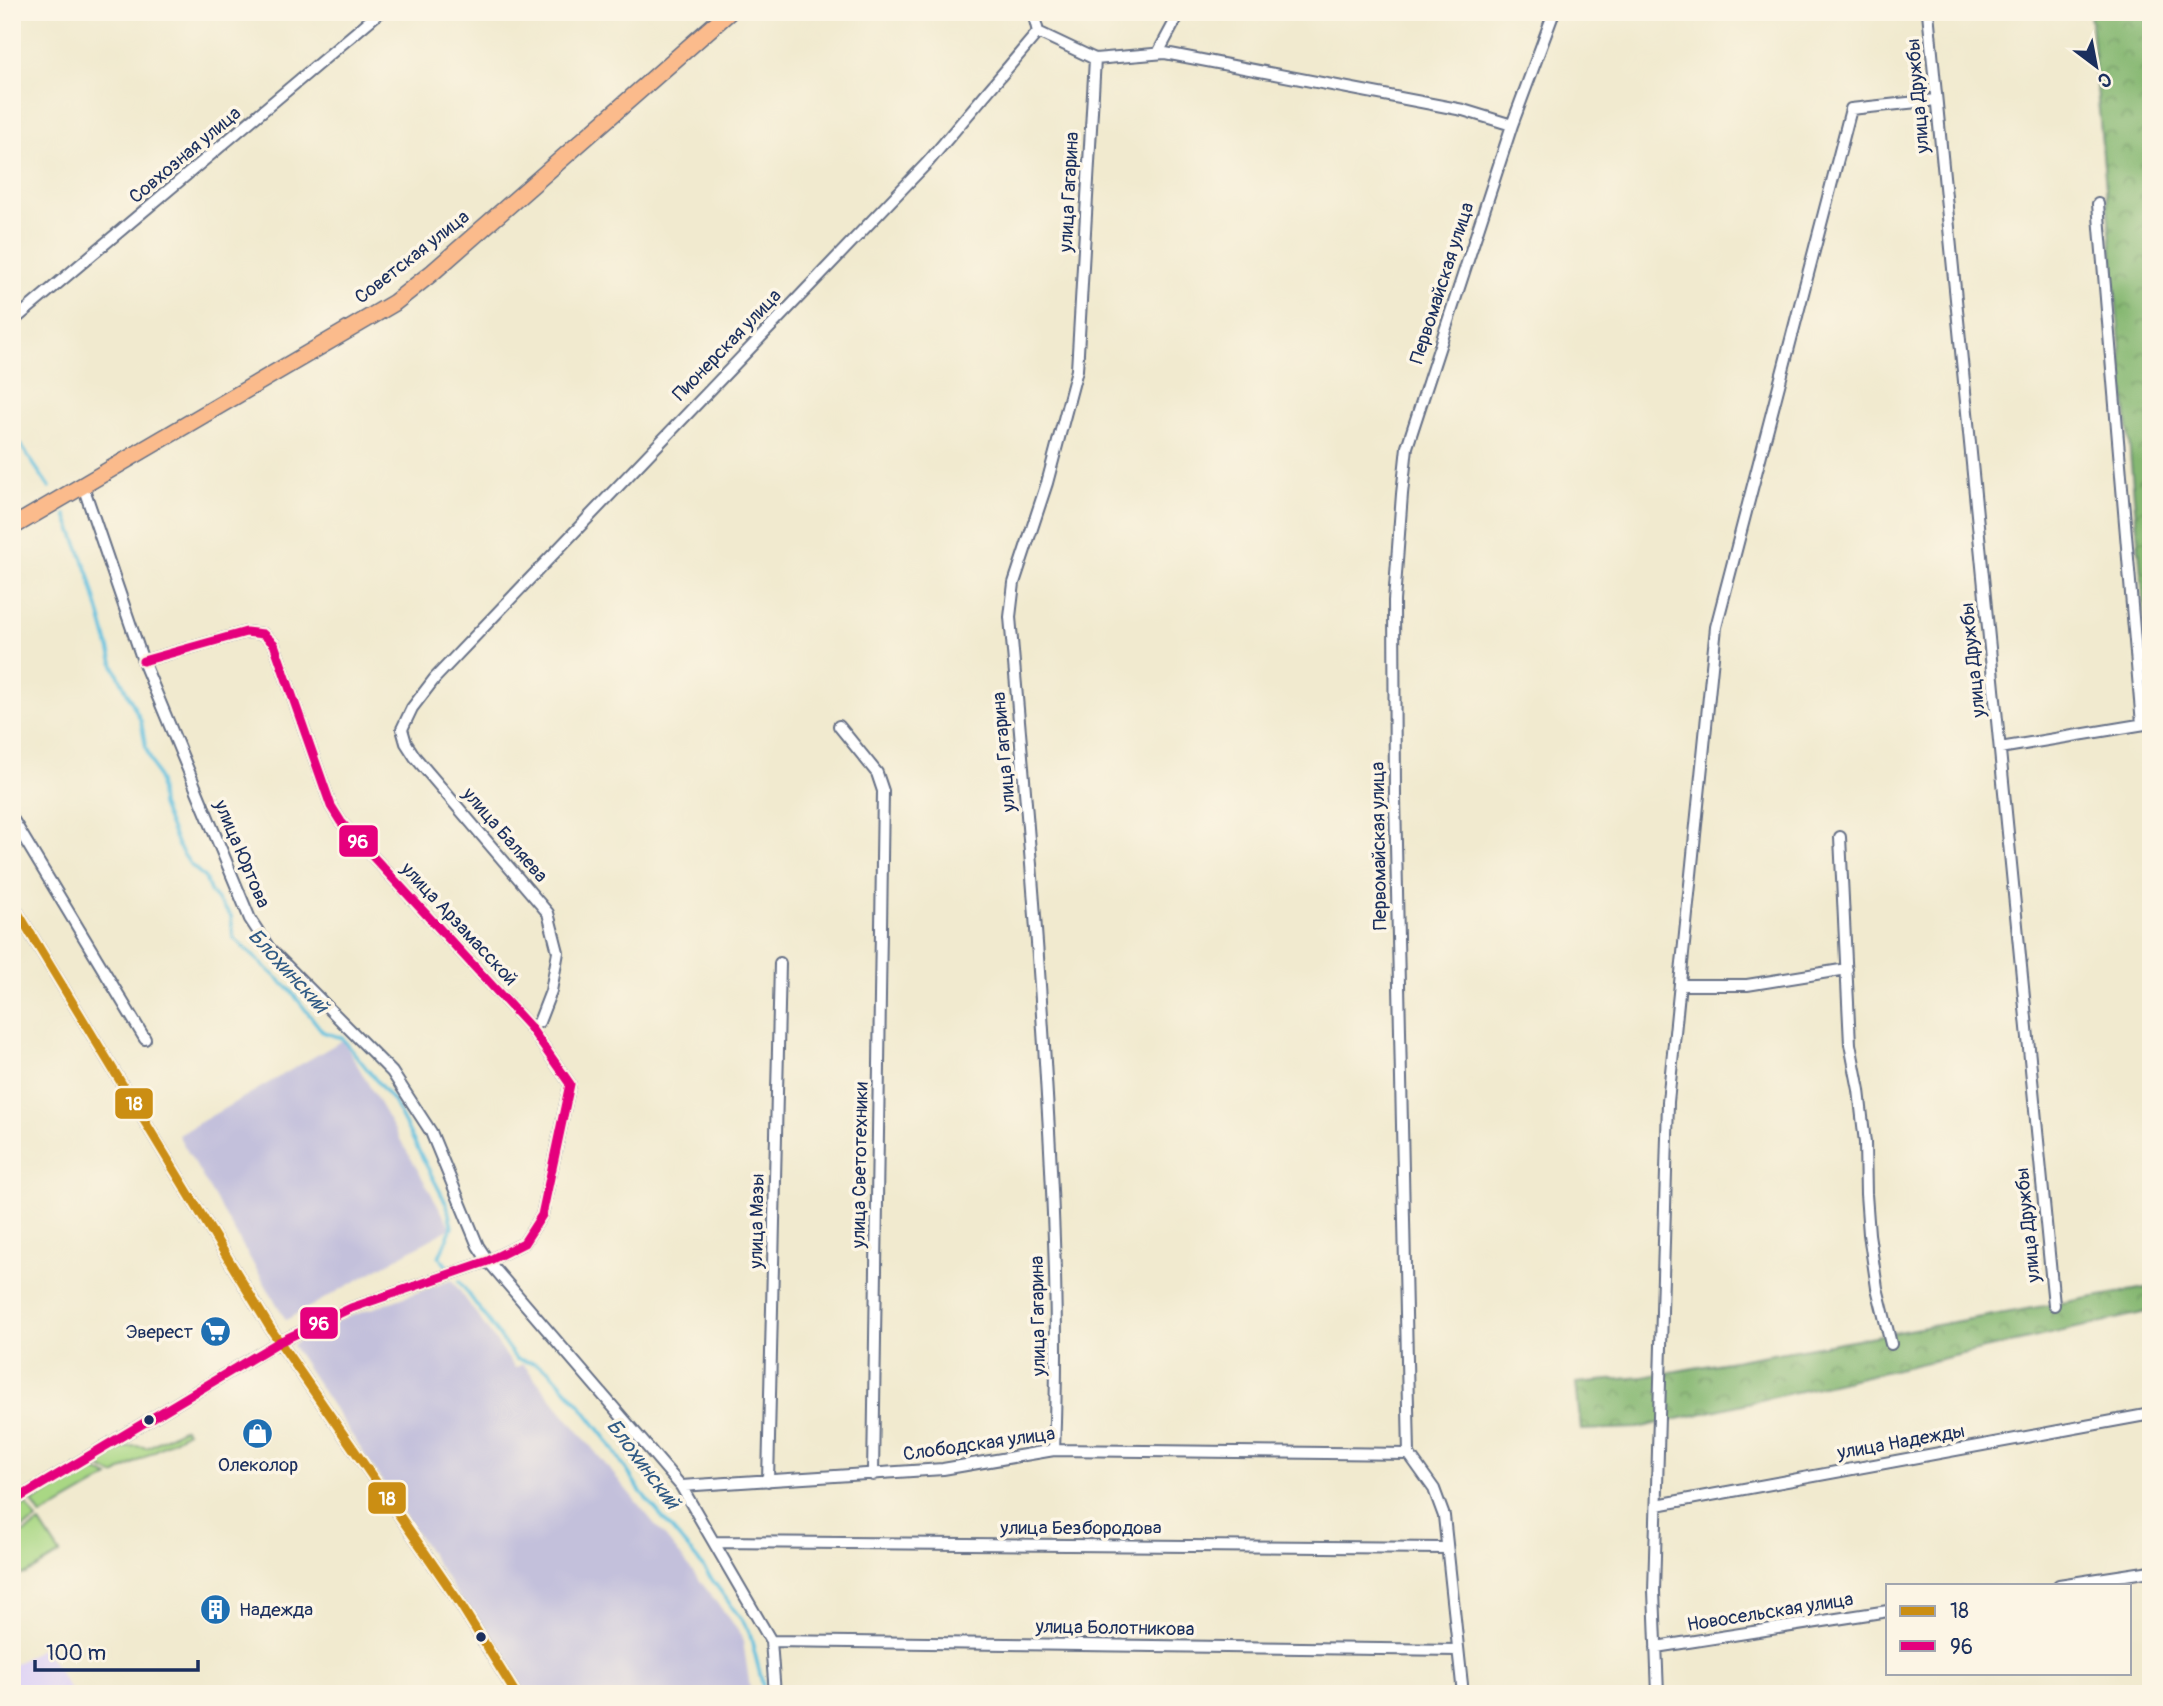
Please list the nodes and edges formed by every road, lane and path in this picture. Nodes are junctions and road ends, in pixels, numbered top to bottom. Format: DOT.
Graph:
graph roads {
  1 [pos="380,12"];
  2 [pos="729,12"];
  3 [pos="1033,12"];
  4 [pos="1180,12"];
  5 [pos="1554,12"];
  6 [pos="1928,12"];
  7 [pos="1038,32"];
  8 [pos="1158,53"];
  9 [pos="1095,59"];
  10 [pos="1936,100"];
  11 [pos="1512,125"];
  12 [pos="2098,204"];
  13 [pos="12,323"];
  14 [pos="83,486"];
  15 [pos="12,527"];
  16 [pos="143,661"];
  17 [pos="435,678"];
  18 [pos="2146,724"];
  19 [pos="839,726"];
  20 [pos="2000,748"];
  21 [pos="12,818"];
  22 [pos="1840,837"];
  23 [pos="12,903"];
  24 [pos="780,963"];
  25 [pos="1847,968"];
  26 [pos="1680,985"];
  27 [pos="530,1027"];
  28 [pos="145,1039"];
  29 [pos="488,1261"];
  30 [pos="2054,1305"];
  31 [pos="279,1342"];
  32 [pos="1891,1344"];
  33 [pos="2151,1414"];
  34 [pos="1054,1450"];
  35 [pos="1409,1454"];
  36 [pos="873,1475"];
  37 [pos="768,1481"];
  38 [pos="681,1486"];
  39 [pos="12,1502"];
  40 [pos="1657,1505"];
  41 [pos="714,1542"];
  42 [pos="1447,1548"];
  43 [pos="2151,1571"];
  44 [pos="2066,1584"];
  45 [pos="1886,1611"];
  46 [pos="771,1642"];
  47 [pos="1656,1647"];
  48 [pos="1458,1650"];
  49 [pos="516,1694"];
  50 [pos="775,1694"];
  51 [pos="1463,1694"];
  52 [pos="1658,1694"];
  1 -- 13 [label="street, Совхозная улица"];
  2 -- 14 [label="main road, Советская улица"];
  3 -- 7 [label="street"];
  4 -- 8 [label="street"];
  5 -- 11 [label="street, Первомайская улица"];
  6 -- 10 [label="street, улица Дружбы"];
  7 -- 9 [label="street"];
  7 -- 17 [label="street, Пионерская улица"];
  8 -- 9 [label="street"];
  8 -- 11 [label="street"];
  9 -- 34 [label="street, улица Гагарина"];
  10 -- 20 [label="street, улица Дружбы"];
  10 -- 26 [label="street"];
  11 -- 35 [label="street, Первомайская улица"];
  12 -- 18 [label="street"];
  14 -- 15 [label="main road, Советская улица"];
  14 -- 16 [label="street, улица Юртова"];
  16 -- 27 [label="street, улица Арзамасской"];
  16 -- 29 [label="street, улица Юртова"];
  17 -- 27 [label="street, улица Баляева"];
  18 -- 20 [label="street"];
  19 -- 36 [label="street, улица Светотехники"];
  20 -- 30 [label="street, улица Дружбы"];
  21 -- 28 [label="street"];
  22 -- 25 [label="street"];
  23 -- 31 [label="street"];
  24 -- 37 [label="street, улица Мазы"];
  25 -- 26 [label="street"];
  25 -- 32 [label="street"];
  26 -- 40 [label="street"];
  27 -- 29 [label="street, улица Арзамасской"];
  29 -- 31 [label="street, улица Арзамасской"];
  29 -- 38 [label="street, улица Юртова"];
  31 -- 39 [label="street, улица Арзамасской"];
  31 -- 49 [label="street"];
  33 -- 40 [label="street, улица Надежды"];
  34 -- 35 [label="street, Слободская улица"];
  34 -- 36 [label="street, Слободская улица"];
  35 -- 42 [label="street"];
  36 -- 37 [label="street, Слободская улица"];
  37 -- 38 [label="street, Слободская улица"];
  38 -- 41 [label="street, улица Юртова"];
  40 -- 47 [label="street"];
  41 -- 42 [label="street, улица Безбородова"];
  41 -- 46 [label="street, улица Юртова"];
  42 -- 48 [label="street"];
  43 -- 44 [label="street"];
  45 -- 47 [label="street, Новосельская улица"];
  46 -- 48 [label="street, улица Болотникова"];
  46 -- 50 [label="street"];
  47 -- 52 [label="street"];
  48 -- 51 [label="street"];
}
